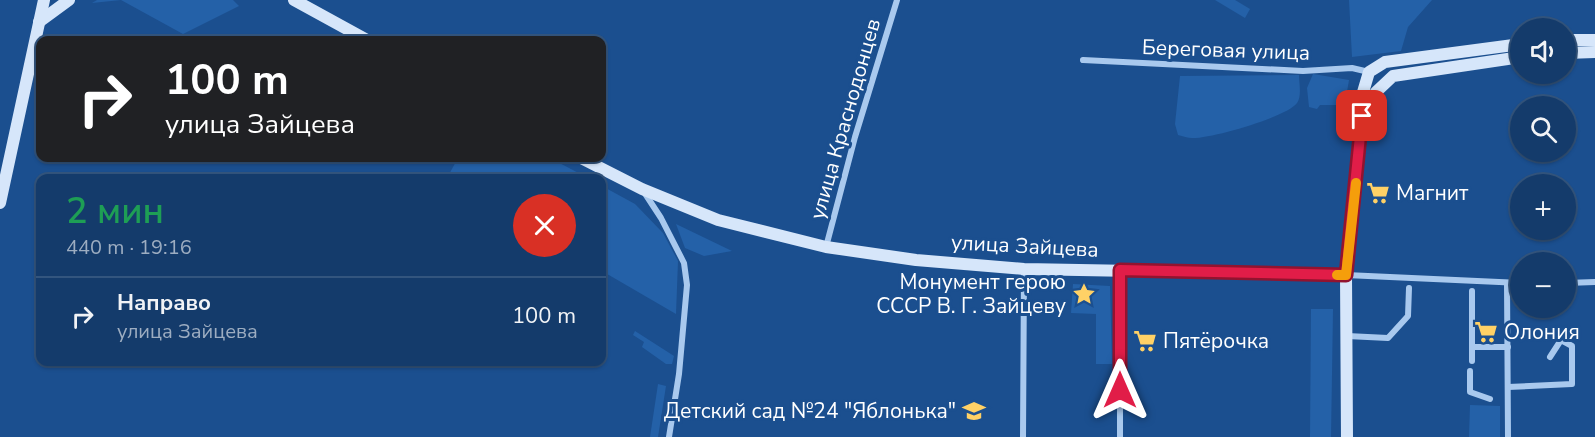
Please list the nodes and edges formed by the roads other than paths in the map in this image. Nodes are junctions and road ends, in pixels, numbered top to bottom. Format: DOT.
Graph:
graph roads {
  1 [pos="44,0"];
  2 [pos="69,0"];
  3 [pos="294,0"];
  4 [pos="897,0"];
  5 [pos="39,22"];
  6 [pos="360,36"];
  7 [pos="1576,40"];
  8 [pos="1595,40"];
  9 [pos="1510,45"];
  10 [pos="1595,52"];
  11 [pos="1576,53"];
  12 [pos="1510,59"];
  13 [pos="1083,60"];
  14 [pos="1372,69"];
  15 [pos="1384,82"];
  16 [pos="1362,116"];
  17 [pos="589,162"];
  18 [pos="642,189"];
  19 [pos="0,203"];
  20 [pos="826,247"];
  21 [pos="1024,269"];
  22 [pos="1120,270"];
  23 [pos="1346,275"];
  24 [pos="1595,282"];
  25 [pos="1508,283"];
  26 [pos="1576,283"];
  27 [pos="1409,288"];
  28 [pos="1472,291"];
  29 [pos="1347,336"];
  30 [pos="1472,348"];
  31 [pos="1508,348"];
  32 [pos="1550,357"];
  33 [pos="1472,361"];
  34 [pos="1470,371"];
  35 [pos="1508,387"];
  36 [pos="1490,399"];
  37 [pos="669,437"];
  38 [pos="1023,437"];
  39 [pos="1120,437"];
  40 [pos="1347,437"];
  41 [pos="1508,437"];
  1 -- 5 [label="main road"];
  2 -- 5 [label="main road"];
  3 -- 6 [label="main road"];
  4 -- 20 [label="street, улица Краснодонцев"];
  5 -- 19 [label="main road"];
  7 -- 8 [label="main road"];
  9 -- 14 [label="main road"];
  10 -- 11 [label="main road"];
  12 -- 15 [label="main road"];
  13 -- 14 [label="street, Береговая улица"];
  14 -- 15 [label="main road"];
  14 -- 16 [label="main road"];
  15 -- 16 [label="main road"];
  16 -- 23 [label="main road"];
  17 -- 18 [label="main road, улица Зайцева"];
  18 -- 20 [label="main road, улица Зайцева"];
  18 -- 37 [label="street"];
  20 -- 21 [label="main road, улица Зайцева"];
  21 -- 22 [label="main road, улица Зайцева"];
  21 -- 38 [label="street"];
  22 -- 23 [label="main road, улица Зайцева"];
  22 -- 39 [label="street"];
  23 -- 25 [label="street, улица Зайцева"];
  23 -- 29 [label="main road"];
  24 -- 26 [label="street"];
  25 -- 31 [label="street"];
  27 -- 29 [label="street"];
  28 -- 30 [label="street"];
  29 -- 40 [label="main road"];
  30 -- 31 [label="street"];
  30 -- 33 [label="street"];
  31 -- 35 [label="street"];
  32 -- 35 [label="street"];
  34 -- 36 [label="street"];
  35 -- 41 [label="street"];
}
